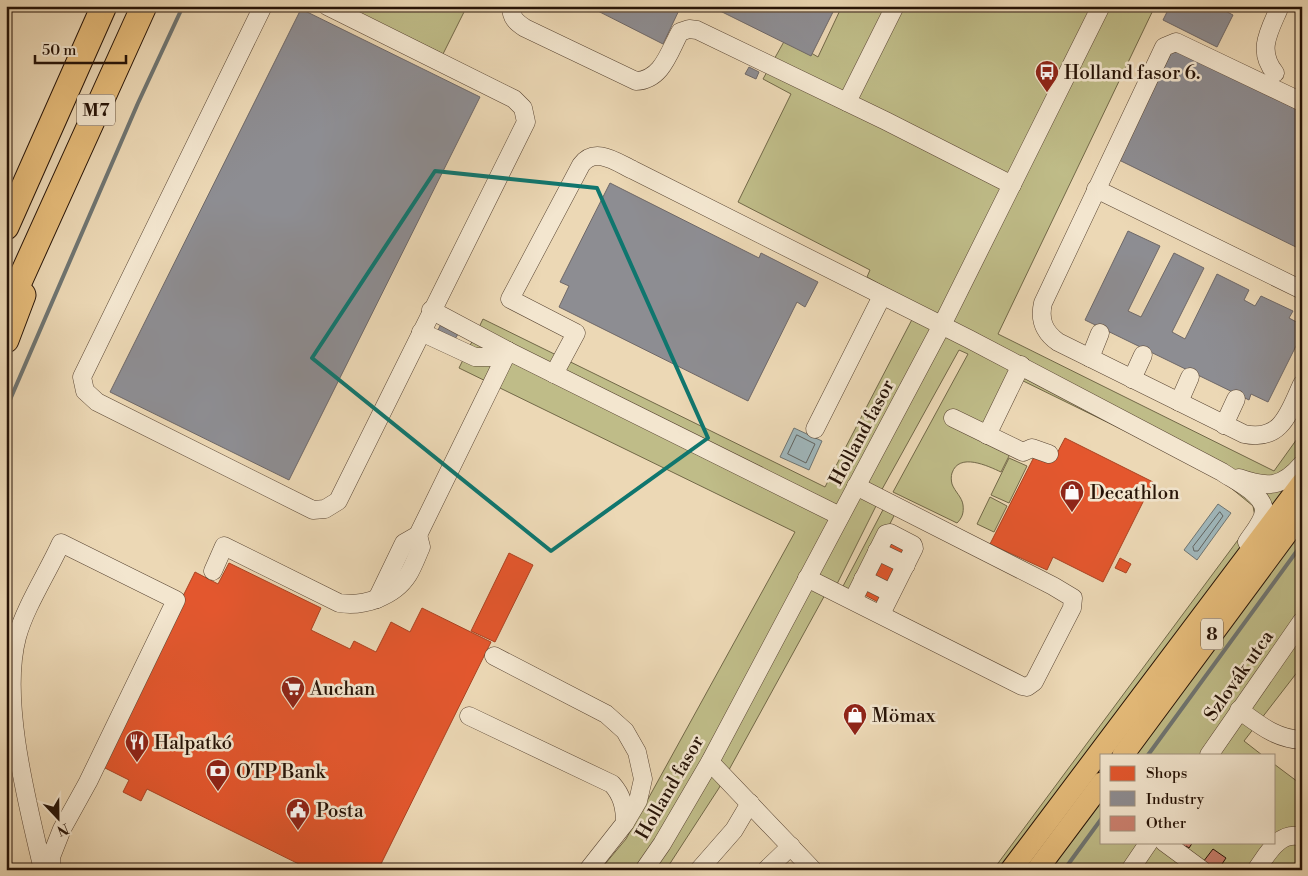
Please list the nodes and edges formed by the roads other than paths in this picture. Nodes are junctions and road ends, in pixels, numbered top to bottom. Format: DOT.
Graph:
graph roads {
  1 [pos="104,6"];
  2 [pos="144,6"];
  3 [pos="263,6"];
  4 [pos="327,6"];
  5 [pos="511,6"];
  6 [pos="895,6"];
  7 [pos="1101,6"];
  8 [pos="1280,6"];
  9 [pos="1275,73"];
  10 [pos="847,102"];
  11 [pos="1302,102"];
  12 [pos="1012,185"];
  13 [pos="1096,189"];
  14 [pos="49,214"];
  15 [pos="8,220"];
  16 [pos="1302,290"];
  17 [pos="882,296"];
  18 [pos="431,310"];
  19 [pos="6,311"];
  20 [pos="942,325"];
  21 [pos="421,332"];
  22 [pos="1100,333"];
  23 [pos="6,340"];
  24 [pos="508,351"];
  25 [pos="1143,354"];
  26 [pos="1090,358"];
  27 [pos="1021,365"];
  28 [pos="554,374"];
  29 [pos="1190,377"];
  30 [pos="1132,379"];
  31 [pos="1302,384"];
  32 [pos="1236,399"];
  33 [pos="1179,402"];
  34 [pos="953,418"];
  35 [pos="1224,425"];
  36 [pos="815,429"];
  37 [pos="987,435"];
  38 [pos="1049,454"];
  39 [pos="1302,464"];
  40 [pos="1222,472"];
  41 [pos="1302,483"];
  42 [pos="856,486"];
  43 [pos="1302,513"];
  44 [pos="840,516"];
  45 [pos="418,535"];
  46 [pos="1240,566"];
  47 [pos="868,570"];
  48 [pos="213,571"];
  49 [pos="808,578"];
  50 [pos="896,584"];
  51 [pos="377,599"];
  52 [pos="1302,621"];
  53 [pos="494,656"];
  54 [pos="1239,710"];
  55 [pos="469,716"];
  56 [pos="1302,740"];
  57 [pos="1124,754"];
  58 [pos="1210,754"];
  59 [pos="710,762"];
  60 [pos="1100,786"];
  61 [pos="750,803"];
  62 [pos="625,822"];
  63 [pos="1302,837"];
  64 [pos="1276,843"];
  65 [pos="1148,844"];
  66 [pos="1167,844"];
  67 [pos="1275,844"];
  68 [pos="791,846"];
  69 [pos="43,870"];
  70 [pos="52,870"];
  71 [pos="588,870"];
  72 [pos="644,870"];
  73 [pos="699,870"];
  74 [pos="766,870"];
  75 [pos="813,870"];
  76 [pos="1011,870"];
  77 [pos="1038,870"];
  78 [pos="1130,870"];
  79 [pos="1202,870"];
  80 [pos="1256,870"];
  1 -- 15 [label="highway, M7"];
  2 -- 14 [label="highway, M7"];
  3 -- 21 [label="street"];
  4 -- 18 [label="street"];
  5 -- 10 [label="street"];
  6 -- 10 [label="street"];
  7 -- 12 [label="street, Holland fasor"];
  8 -- 9 [label="street"];
  10 -- 12 [label="street"];
  11 -- 13 [label="street"];
  12 -- 20 [label="street, Holland fasor"];
  13 -- 16 [label="street"];
  13 -- 26 [label="street"];
  14 -- 19 [label="highway, M7"];
  14 -- 23 [label="highway"];
  17 -- 20 [label="street"];
  17 -- 28 [label="street"];
  17 -- 36 [label="street"];
  18 -- 21 [label="street"];
  18 -- 24 [label="street"];
  20 -- 27 [label="street"];
  20 -- 42 [label="street, Holland fasor"];
  21 -- 24 [label="street"];
  22 -- 26 [label="street"];
  24 -- 28 [label="street"];
  24 -- 45 [label="street"];
  25 -- 30 [label="street"];
  26 -- 30 [label="street"];
  27 -- 37 [label="street"];
  27 -- 40 [label="street"];
  28 -- 44 [label="street"];
  29 -- 33 [label="street"];
  30 -- 33 [label="street"];
  31 -- 35 [label="street"];
  32 -- 35 [label="street"];
  33 -- 35 [label="street"];
  34 -- 37 [label="street"];
  37 -- 38 [label="street"];
  39 -- 40 [label="street"];
  40 -- 46 [label="street"];
  41 -- 46 [label="main road, 8"];
  42 -- 44 [label="street, Holland fasor"];
  42 -- 50 [label="street"];
  43 -- 57 [label="main road, 8"];
  44 -- 49 [label="street, Holland fasor"];
  45 -- 51 [label="street"];
  45 -- 51 [label="street"];
  46 -- 76 [label="main road, 8"];
  47 -- 49 [label="street"];
  47 -- 50 [label="street"];
  47 -- 50 [label="street"];
  47 -- 50 [label="street"];
  48 -- 51 [label="street"];
  49 -- 59 [label="street, Holland fasor"];
  52 -- 54 [label="street, Szlovák utca"];
  53 -- 62 [label="street"];
  54 -- 56 [label="street"];
  54 -- 58 [label="street, Szlovák utca"];
  55 -- 62 [label="street"];
  59 -- 61 [label="street"];
  59 -- 72 [label="street, Holland fasor"];
  60 -- 77 [label="main road"];
  61 -- 68 [label="street"];
  61 -- 73 [label="street"];
  62 -- 71 [label="street"];
  63 -- 64 [label="street"];
  65 -- 78 [label="street"];
  66 -- 79 [label="street"];
  67 -- 80 [label="street"];
  68 -- 74 [label="street"];
  68 -- 75 [label="street"];
  69 -- 70 [label="street"];
}
